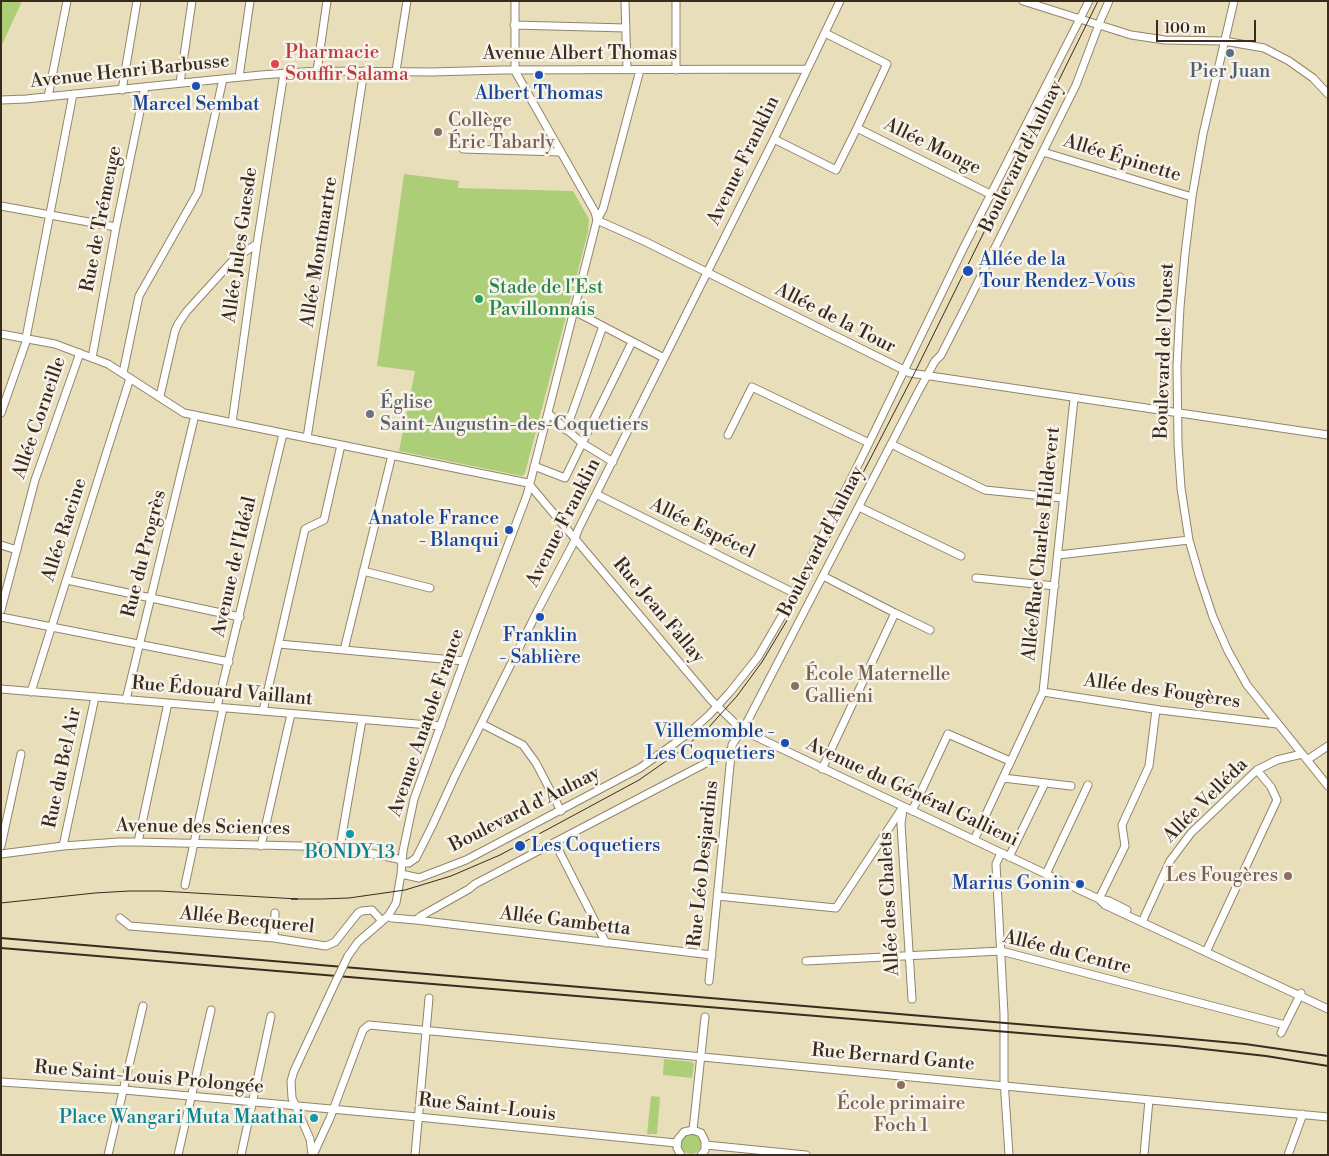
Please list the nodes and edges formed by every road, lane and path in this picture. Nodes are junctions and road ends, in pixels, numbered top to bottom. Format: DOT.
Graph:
graph roads {
  1 [pos="67,1"];
  2 [pos="137,1"];
  3 [pos="192,1"];
  4 [pos="250,1"];
  5 [pos="327,1"];
  6 [pos="407,1"];
  7 [pos="515,1"];
  8 [pos="625,1"];
  9 [pos="676,1"];
  10 [pos="840,1"];
  11 [pos="1023,1"];
  12 [pos="1089,1"];
  13 [pos="1109,1"];
  14 [pos="1234,1"];
  15 [pos="1080,19"];
  16 [pos="514,25"];
  17 [pos="1098,25"];
  18 [pos="626,28"];
  19 [pos="825,33"];
  20 [pos="1224,40"];
  21 [pos="806,69"];
  22 [pos="627,70"];
  23 [pos="640,70"];
  24 [pos="676,70"];
  25 [pos="317,71"];
  26 [pos="364,71"];
  27 [pos="396,71"];
  28 [pos="515,71"];
  29 [pos="284,73"];
  30 [pos="239,77"];
  31 [pos="223,79"];
  32 [pos="180,83"];
  33 [pos="145,87"];
  34 [pos="122,90"];
  35 [pos="73,94"];
  36 [pos="1328,94"];
  37 [pos="48,97"];
  38 [pos="1,100"];
  39 [pos="857,128"];
  40 [pos="774,138"];
  41 [pos="463,150"];
  42 [pos="560,152"];
  43 [pos="1043,152"];
  44 [pos="992,195"];
  45 [pos="1192,197"];
  46 [pos="1,206"];
  47 [pos="50,214"];
  48 [pos="597,220"];
  49 [pos="116,227"];
  50 [pos="257,244"];
  51 [pos="706,272"];
  52 [pos="574,311"];
  53 [pos="603,326"];
  54 [pos="1,334"];
  55 [pos="27,338"];
  56 [pos="632,342"];
  57 [pos="80,353"];
  58 [pos="92,358"];
  59 [pos="664,358"];
  60 [pos="904,371"];
  61 [pos="123,373"];
  62 [pos="926,377"];
  63 [pos="130,378"];
  64 [pos="160,396"];
  65 [pos="1074,399"];
  66 [pos="1,413"];
  67 [pos="548,413"];
  68 [pos="1177,413"];
  69 [pos="195,415"];
  70 [pos="232,423"];
  71 [pos="566,430"];
  72 [pos="283,434"];
  73 [pos="728,435"];
  74 [pos="1328,435"];
  75 [pos="307,438"];
  76 [pos="582,443"];
  77 [pos="869,443"];
  78 [pos="891,444"];
  79 [pos="341,445"];
  80 [pos="392,455"];
  81 [pos="612,462"];
  82 [pos="534,466"];
  83 [pos="528,483"];
  84 [pos="596,494"];
  85 [pos="1063,498"];
  86 [pos="859,507"];
  87 [pos="575,537"];
  88 [pos="1189,540"];
  89 [pos="1,545"];
  90 [pos="17,550"];
  91 [pos="1058,555"];
  92 [pos="962,556"];
  93 [pos="363,572"];
  94 [pos="823,576"];
  95 [pos="976,578"];
  96 [pos="66,580"];
  97 [pos="1054,586"];
  98 [pos="430,588"];
  99 [pos="794,592"];
  100 [pos="151,599"];
  101 [pos="1,610"];
  102 [pos="895,613"];
  103 [pos="1,617"];
  104 [pos="240,618"];
  105 [pos="51,626"];
  106 [pos="930,630"];
  107 [pos="139,644"];
  108 [pos="279,644"];
  109 [pos="344,650"];
  110 [pos="464,661"];
  111 [pos="229,662"];
  112 [pos="1,689"];
  113 [pos="31,692"];
  114 [pos="1043,692"];
  115 [pos="95,697"];
  116 [pos="126,700"];
  117 [pos="168,703"];
  118 [pos="717,706"];
  119 [pos="220,708"];
  120 [pos="1156,710"];
  121 [pos="263,711"];
  122 [pos="291,714"];
  123 [pos="362,720"];
  124 [pos="482,724"];
  125 [pos="1277,724"];
  126 [pos="441,726"];
  127 [pos="742,730"];
  128 [pos="1328,746"];
  129 [pos="731,750"];
  130 [pos="21,754"];
  131 [pos="1302,754"];
  132 [pos="1307,760"];
  133 [pos="1010,761"];
  134 [pos="822,769"];
  135 [pos="1257,770"];
  136 [pos="1002,778"];
  137 [pos="1045,783"];
  138 [pos="1088,785"];
  139 [pos="1071,786"];
  140 [pos="1328,786"];
  141 [pos="903,807"];
  142 [pos="561,811"];
  143 [pos="912,811"];
  144 [pos="974,840"];
  145 [pos="138,842"];
  146 [pos="555,843"];
  147 [pos="194,844"];
  148 [pos="1,846"];
  149 [pos="63,846"];
  150 [pos="261,846"];
  151 [pos="340,847"];
  152 [pos="1001,853"];
  153 [pos="1,854"];
  154 [pos="1010,856"];
  155 [pos="403,862"];
  156 [pos="402,874"];
  157 [pos="1046,874"];
  158 [pos="184,885"];
  159 [pos="717,896"];
  160 [pos="1099,899"];
  161 [pos="275,914"];
  162 [pos="388,916"];
  163 [pos="120,918"];
  164 [pos="416,920"];
  165 [pos="1143,920"];
  166 [pos="382,921"];
  167 [pos="274,938"];
  168 [pos="606,943"];
  169 [pos="1001,950"];
  170 [pos="1206,950"];
  171 [pos="712,955"];
  172 [pos="909,955"];
  173 [pos="806,961"];
  174 [pos="709,981"];
  175 [pos="1300,994"];
  176 [pos="429,998"];
  177 [pos="912,999"];
  178 [pos="1328,1005"];
  179 [pos="143,1006"];
  180 [pos="1328,1009"];
  181 [pos="211,1010"];
  182 [pos="271,1016"];
  183 [pos="705,1017"];
  184 [pos="1285,1025"];
  185 [pos="367,1026"];
  186 [pos="426,1030"];
  187 [pos="1281,1033"];
  188 [pos="700,1056"];
  189 [pos="1,1082"];
  190 [pos="1005,1086"];
  191 [pos="124,1090"];
  192 [pos="192,1097"];
  193 [pos="1149,1100"];
  194 [pos="252,1103"];
  195 [pos="295,1107"];
  196 [pos="332,1110"];
  197 [pos="1303,1114"];
  198 [pos="418,1117"];
  199 [pos="1328,1117"];
  200 [pos="693,1130"];
  201 [pos="676,1143"];
  202 [pos="706,1145"];
  203 [pos="108,1155"];
  204 [pos="178,1155"];
  205 [pos="241,1155"];
  206 [pos="312,1155"];
  207 [pos="415,1155"];
  208 [pos="681,1155"];
  209 [pos="701,1155"];
  210 [pos="806,1155"];
  211 [pos="1009,1155"];
  212 [pos="1144,1155"];
  213 [pos="1288,1155"];
  1 -- 37 [label="street"];
  2 -- 34 [label="street"];
  3 -- 32 [label="street"];
  4 -- 30 [label="street"];
  5 -- 25 [label="street"];
  6 -- 27 [label="street"];
  7 -- 16 [label="street"];
  8 -- 18 [label="street"];
  9 -- 24 [label="street"];
  10 -- 19 [label="street, Avenue Franklin"];
  11 -- 15 [label="street"];
  12 -- 15 [label="street, Boulevard d'Aulnay"];
  13 -- 17 [label="street, Boulevard d'Aulnay"];
  14 -- 20 [label="street, Boulevard de l'Ouest"];
  15 -- 17 [label="street"];
  15 -- 44 [label="street, Boulevard d'Aulnay"];
  16 -- 18 [label="street"];
  16 -- 28 [label="street"];
  17 -- 20 [label="street"];
  17 -- 43 [label="street, Boulevard d'Aulnay"];
  18 -- 22 [label="street"];
  19 -- 21 [label="street, Avenue Franklin"];
  19 -- 39 [label="street"];
  20 -- 36 [label="street"];
  20 -- 45 [label="street, Boulevard de l'Ouest"];
  21 -- 24 [label="street, Avenue Albert Thomas"];
  21 -- 40 [label="street, Avenue Franklin"];
  22 -- 23 [label="street, Avenue Albert Thomas"];
  22 -- 28 [label="street, Avenue Albert Thomas"];
  23 -- 24 [label="street, Avenue Albert Thomas"];
  23 -- 48 [label="street, Avenue Anatole France"];
  25 -- 26 [label="street, Avenue Albert Thomas"];
  25 -- 29 [label="street, Avenue Henri Barbusse"];
  26 -- 27 [label="street, Avenue Albert Thomas"];
  26 -- 75 [label="street, Allée Montmartre"];
  27 -- 28 [label="street, Avenue Albert Thomas"];
  28 -- 42 [label="street"];
  29 -- 30 [label="street, Avenue Henri Barbusse"];
  29 -- 50 [label="street, Allée Jules Guesde"];
  30 -- 31 [label="street, Avenue Henri Barbusse"];
  31 -- 32 [label="street, Avenue Henri Barbusse"];
  31 -- 61 [label="street"];
  32 -- 33 [label="street, Avenue Henri Barbusse"];
  33 -- 34 [label="street, Avenue Henri Barbusse"];
  33 -- 49 [label="street, Rue de Trémeuge"];
  34 -- 35 [label="street, Avenue Henri Barbusse"];
  35 -- 37 [label="street, Avenue Henri Barbusse"];
  35 -- 47 [label="street"];
  37 -- 38 [label="street, Avenue Henri Barbusse"];
  39 -- 40 [label="street"];
  39 -- 44 [label="street, Allée Monge"];
  40 -- 51 [label="street, Avenue Franklin"];
  41 -- 42 [label="street"];
  42 -- 48 [label="street"];
  43 -- 45 [label="street, Allée Épinette"];
  43 -- 62 [label="street, Boulevard d'Aulnay"];
  44 -- 60 [label="street, Boulevard d'Aulnay"];
  45 -- 68 [label="street, Boulevard de l'Ouest"];
  46 -- 47 [label="street"];
  47 -- 49 [label="street"];
  47 -- 55 [label="street"];
  48 -- 51 [label="street, Allée de la Tour"];
  48 -- 52 [label="street, Avenue Anatole France"];
  49 -- 58 [label="street, Rue de Trémeuge"];
  50 -- 64 [label="street"];
  50 -- 70 [label="street, Allée Jules Guesde"];
  51 -- 59 [label="street, Avenue Franklin"];
  51 -- 60 [label="street, Allée de la Tour"];
  52 -- 53 [label="street"];
  52 -- 67 [label="street, Avenue Anatole France"];
  53 -- 56 [label="street"];
  53 -- 71 [label="street"];
  54 -- 55 [label="street"];
  55 -- 57 [label="street"];
  55 -- 66 [label="street"];
  56 -- 59 [label="street"];
  56 -- 76 [label="street"];
  57 -- 58 [label="street"];
  57 -- 90 [label="street, Allée Corneille"];
  58 -- 61 [label="street"];
  59 -- 81 [label="street, Avenue Franklin"];
  60 -- 62 [label="street, Allée de la Tour"];
  60 -- 77 [label="street, Boulevard d'Aulnay"];
  61 -- 63 [label="street"];
  62 -- 65 [label="street, Allée de la Tour"];
  62 -- 78 [label="street, Boulevard d'Aulnay"];
  63 -- 64 [label="street"];
  63 -- 96 [label="street, Allée Racine"];
  64 -- 69 [label="street"];
  65 -- 68 [label="street"];
  65 -- 85 [label="street, Allée/Rue Charles Hildevert"];
  67 -- 71 [label="street"];
  67 -- 82 [label="street, Avenue Anatole France"];
  68 -- 74 [label="street"];
  68 -- 88 [label="street, Boulevard de l'Ouest"];
  69 -- 70 [label="street"];
  69 -- 100 [label="street, Rue du Progrès"];
  70 -- 72 [label="street"];
  71 -- 76 [label="street"];
  72 -- 75 [label="street"];
  72 -- 104 [label="street, Avenue de l'Idéal"];
  73 -- 77 [label="street"];
  75 -- 79 [label="street"];
  76 -- 81 [label="street"];
  76 -- 82 [label="street"];
  77 -- 99 [label="street, Boulevard d'Aulnay"];
  78 -- 85 [label="street"];
  78 -- 86 [label="street, Boulevard d'Aulnay"];
  79 -- 80 [label="street"];
  79 -- 108 [label="street"];
  80 -- 83 [label="street"];
  80 -- 93 [label="street"];
  81 -- 84 [label="street, Avenue Franklin"];
  82 -- 83 [label="street, Avenue Anatole France"];
  83 -- 87 [label="street, Rue Jean Fallay"];
  83 -- 110 [label="street, Avenue Anatole France"];
  84 -- 87 [label="street, Avenue Franklin"];
  84 -- 99 [label="street, Allée Espécel"];
  85 -- 91 [label="street, Allée/Rue Charles Hildevert"];
  86 -- 92 [label="street"];
  86 -- 94 [label="street, Boulevard d'Aulnay"];
  87 -- 118 [label="street, Rue Jean Fallay"];
  87 -- 124 [label="street, Avenue Franklin"];
  88 -- 91 [label="street"];
  88 -- 125 [label="street, Boulevard de l'Ouest"];
  89 -- 90 [label="street"];
  90 -- 101 [label="street, Allée Corneille"];
  91 -- 97 [label="street, Allée/Rue Charles Hildevert"];
  93 -- 98 [label="street"];
  93 -- 109 [label="street"];
  94 -- 102 [label="street"];
  94 -- 127 [label="street, Boulevard d'Aulnay"];
  95 -- 97 [label="street"];
  96 -- 100 [label="street"];
  96 -- 105 [label="street, Allée Racine"];
  97 -- 114 [label="street, Allée/Rue Charles Hildevert"];
  99 -- 118 [label="street, Boulevard d'Aulnay"];
  100 -- 104 [label="street"];
  100 -- 107 [label="street, Rue du Progrès"];
  102 -- 106 [label="street"];
  102 -- 134 [label="street"];
  103 -- 105 [label="street"];
  104 -- 111 [label="street, Avenue de l'Idéal"];
  105 -- 107 [label="street"];
  105 -- 113 [label="street, Allée Racine"];
  107 -- 111 [label="street"];
  107 -- 116 [label="street, Rue du Progrès"];
  108 -- 109 [label="street"];
  108 -- 121 [label="street"];
  109 -- 110 [label="street"];
  110 -- 126 [label="street, Avenue Anatole France"];
  111 -- 119 [label="street, Avenue de l'Idéal"];
  112 -- 113 [label="street, Rue Édouard Vaillant"];
  113 -- 115 [label="street, Rue Édouard Vaillant"];
  114 -- 120 [label="street, Allée des Fougères"];
  114 -- 133 [label="street, Allée/Rue Charles Hildevert"];
  115 -- 116 [label="street, Rue Édouard Vaillant"];
  115 -- 149 [label="street, Rue du Bel Air"];
  116 -- 117 [label="street, Rue Édouard Vaillant"];
  117 -- 119 [label="street, Rue Édouard Vaillant"];
  117 -- 145 [label="street"];
  118 -- 127 [label="street, Avenue du Général Gallieni"];
  118 -- 142 [label="street, Boulevard d'Aulnay"];
  119 -- 121 [label="street, Rue Édouard Vaillant"];
  119 -- 147 [label="street, Avenue de l'Idéal"];
  120 -- 125 [label="street, Allée des Fougères"];
  120 -- 160 [label="street"];
  121 -- 122 [label="street, Rue Édouard Vaillant"];
  122 -- 123 [label="street, Rue Édouard Vaillant"];
  122 -- 150 [label="street"];
  123 -- 126 [label="street, Rue Édouard Vaillant"];
  123 -- 151 [label="street"];
  124 -- 142 [label="street"];
  124 -- 155 [label="street, Avenue Franklin"];
  125 -- 131 [label="street, Boulevard de l'Ouest"];
  126 -- 155 [label="street, Avenue Anatole France"];
  127 -- 129 [label="street, Boulevard d'Aulnay"];
  127 -- 134 [label="street, Avenue du Général Gallieni"];
  128 -- 132 [label="street"];
  129 -- 146 [label="street"];
  129 -- 159 [label="street, Rue Léo Desjardins"];
  130 -- 148 [label="street"];
  131 -- 132 [label="street, Boulevard de l'Ouest"];
  131 -- 135 [label="street, Allée Velléda"];
  132 -- 140 [label="street, Boulevard de l'Ouest"];
  133 -- 136 [label="street, Allée/Rue Charles Hildevert"];
  133 -- 143 [label="street"];
  134 -- 141 [label="street, Avenue du Général Gallieni"];
  135 -- 165 [label="street, Allée Velléda"];
  135 -- 170 [label="street"];
  136 -- 137 [label="street"];
  136 -- 144 [label="street, Allée/Rue Charles Hildevert"];
  137 -- 139 [label="street"];
  137 -- 154 [label="street"];
  138 -- 157 [label="street"];
  141 -- 143 [label="street, Avenue du Général Gallieni"];
  141 -- 159 [label="street"];
  141 -- 172 [label="street, Allée des Chalets"];
  142 -- 156 [label="street, Boulevard d'Aulnay"];
  143 -- 144 [label="street, Avenue du Général Gallieni"];
  144 -- 152 [label="street, Avenue du Général Gallieni"];
  145 -- 147 [label="street, Avenue des Sciences"];
  145 -- 149 [label="street, Avenue des Sciences"];
  146 -- 164 [label="street"];
  146 -- 168 [label="street"];
  147 -- 150 [label="street, Avenue des Sciences"];
  147 -- 158 [label="street, Avenue de l'Idéal"];
  149 -- 153 [label="street, Avenue des Sciences"];
  150 -- 151 [label="street, Avenue des Sciences"];
  151 -- 155 [label="street, Avenue des Sciences"];
  152 -- 154 [label="street, Avenue du Général Gallieni"];
  152 -- 169 [label="street"];
  154 -- 157 [label="street, Avenue du Général Gallieni"];
  155 -- 156 [label="street, Avenue Anatole France"];
  156 -- 162 [label="street, Avenue Anatole France"];
  157 -- 160 [label="street, Avenue du Général Gallieni"];
  159 -- 171 [label="street, Rue Léo Desjardins"];
  160 -- 165 [label="street, Avenue du Général Gallieni"];
  161 -- 167 [label="street"];
  162 -- 164 [label="street"];
  162 -- 166 [label="street, Avenue Anatole France"];
  163 -- 167 [label="street, Allée Becquerel"];
  164 -- 168 [label="street, Allée Gambetta"];
  165 -- 170 [label="street, Avenue du Général Gallieni"];
  166 -- 167 [label="street, Allée Becquerel"];
  166 -- 195 [label="street, Avenue Anatole France, bridge"];
  168 -- 171 [label="street, Allée Gambetta"];
  169 -- 172 [label="street, Allée du Centre"];
  169 -- 184 [label="street, Allée du Centre"];
  169 -- 190 [label="street"];
  170 -- 175 [label="street, Avenue du Général Gallieni"];
  171 -- 174 [label="street, Rue Léo Desjardins"];
  172 -- 173 [label="street, Allée du Centre"];
  172 -- 177 [label="street, Allée des Chalets"];
  175 -- 178 [label="street, Avenue du Général Gallieni"];
  175 -- 180 [label="street, Avenue du Général Gallieni"];
  175 -- 184 [label="street"];
  176 -- 186 [label="street"];
  179 -- 191 [label="street"];
  181 -- 192 [label="street"];
  182 -- 194 [label="street"];
  183 -- 188 [label="street"];
  184 -- 187 [label="street"];
  185 -- 186 [label="street, Rue Bernard Gante"];
  185 -- 196 [label="street, Avenue Anatole France"];
  186 -- 188 [label="street, Rue Bernard Gante"];
  186 -- 198 [label="street"];
  188 -- 190 [label="street, Rue Bernard Gante"];
  188 -- 200 [label="street"];
  189 -- 191 [label="street, Rue Saint-Louis Prolongée"];
  190 -- 193 [label="street, Rue Bernard Gante"];
  190 -- 211 [label="street"];
  191 -- 192 [label="street, Rue Saint-Louis Prolongée"];
  191 -- 203 [label="street"];
  192 -- 194 [label="street, Rue Saint-Louis Prolongée"];
  192 -- 204 [label="street"];
  193 -- 197 [label="street, Rue Bernard Gante"];
  193 -- 212 [label="street"];
  194 -- 195 [label="street, Rue Saint-Louis Prolongée"];
  194 -- 205 [label="street"];
  195 -- 196 [label="street, Rue Saint-Louis"];
  195 -- 206 [label="street, Avenue Anatole France"];
  196 -- 198 [label="street, Rue Saint-Louis"];
  196 -- 206 [label="street, Avenue Anatole France"];
  197 -- 199 [label="street, Rue Bernard Gante"];
  197 -- 213 [label="street"];
  198 -- 201 [label="street, Rue Saint-Louis"];
  198 -- 207 [label="street"];
  200 -- 201 [label="street"];
  200 -- 202 [label="street"];
  201 -- 208 [label="street"];
  202 -- 209 [label="street"];
  202 -- 210 [label="street"];
}
